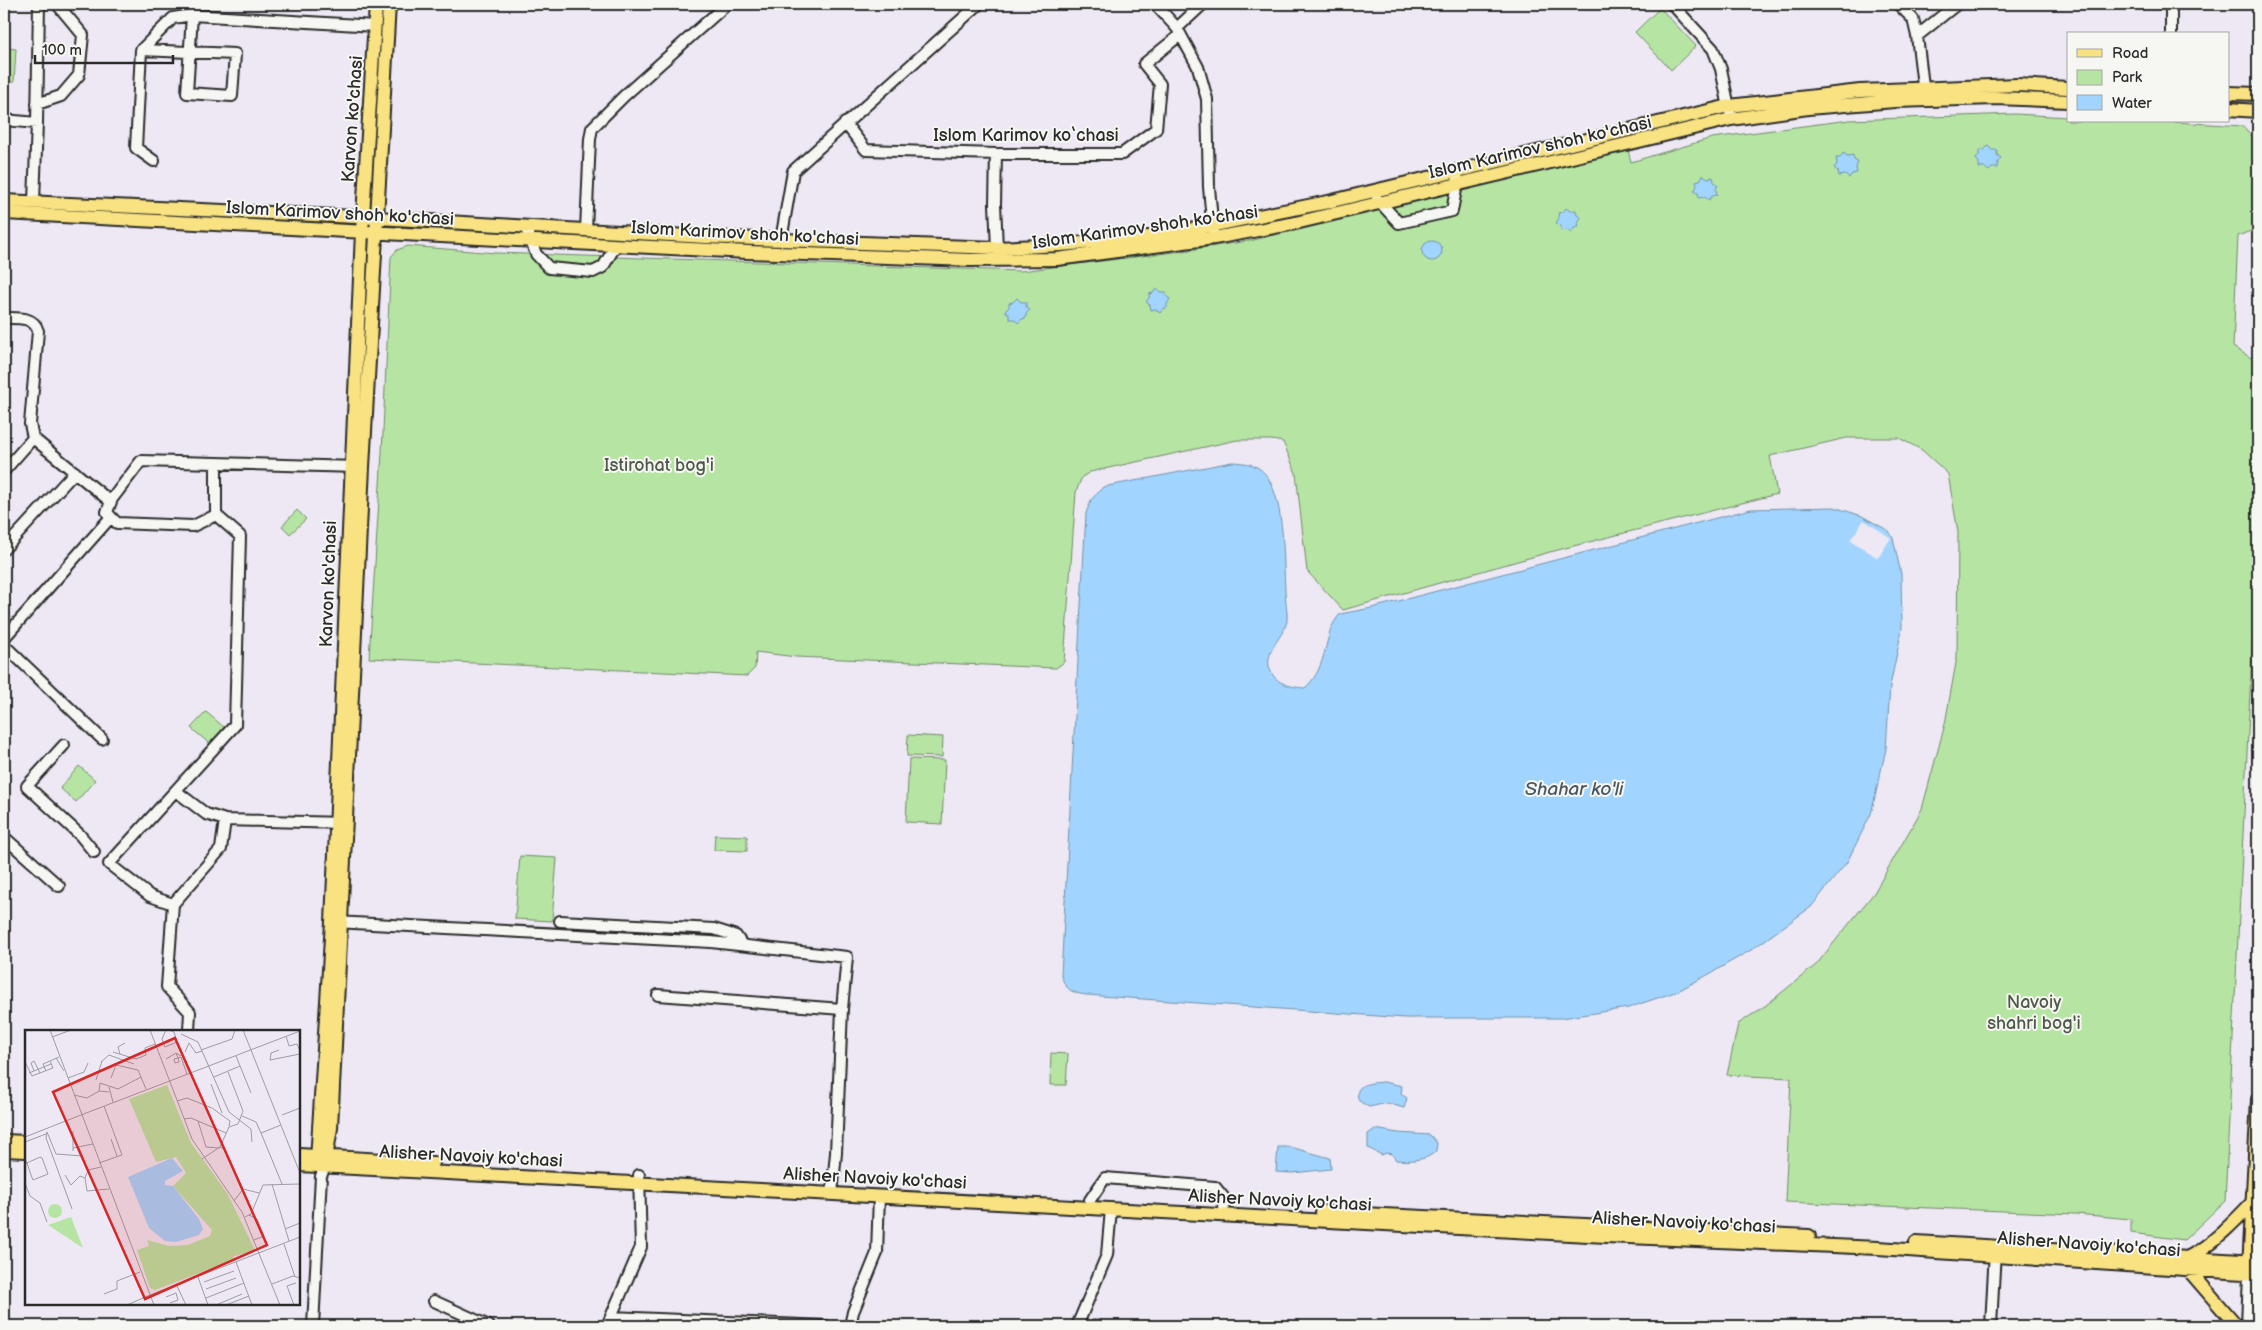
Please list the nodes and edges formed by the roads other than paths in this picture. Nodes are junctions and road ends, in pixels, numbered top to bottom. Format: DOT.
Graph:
graph roads {
  1 [pos="39,4"];
  2 [pos="56,4"];
  3 [pos="376,4"];
  4 [pos="389,4"];
  5 [pos="727,4"];
  6 [pos="978,4"];
  7 [pos="1155,4"];
  8 [pos="1203,4"];
  9 [pos="1672,4"];
  10 [pos="1898,4"];
  11 [pos="1957,4"];
  12 [pos="2171,4"];
  13 [pos="192,15"];
  14 [pos="375,26"];
  15 [pos="1178,31"];
  16 [pos="2171,32"];
  17 [pos="1917,36"];
  18 [pos="141,50"];
  19 [pos="190,51"];
  20 [pos="2067,88"];
  21 [pos="2230,93"];
  22 [pos="1924,94"];
  23 [pos="2258,94"];
  24 [pos="2067,101"];
  25 [pos="37,104"];
  26 [pos="2230,109"];
  27 [pos="2258,111"];
  28 [pos="1730,112"];
  29 [pos="4,120"];
  30 [pos="37,123"];
  31 [pos="845,123"];
  32 [pos="996,154"];
  33 [pos="154,161"];
  34 [pos="1460,171"];
  35 [pos="1457,185"];
  36 [pos="1375,197"];
  37 [pos="4,201"];
  38 [pos="34,201"];
  39 [pos="4,213"];
  40 [pos="363,217"];
  41 [pos="378,218"];
  42 [pos="525,226"];
  43 [pos="586,230"];
  44 [pos="1213,231"];
  45 [pos="362,232"];
  46 [pos="377,233"];
  47 [pos="530,240"];
  48 [pos="780,240"];
  49 [pos="616,245"];
  50 [pos="997,248"];
  51 [pos="4,318"];
  52 [pos="33,438"];
  53 [pos="216,463"];
  54 [pos="356,467"];
  55 [pos="4,471"];
  56 [pos="75,472"];
  57 [pos="111,502"];
  58 [pos="216,515"];
  59 [pos="111,517"];
  60 [pos="4,549"];
  61 [pos="4,638"];
  62 [pos="4,645"];
  63 [pos="102,739"];
  64 [pos="64,745"];
  65 [pos="176,791"];
  66 [pos="225,820"];
  67 [pos="341,823"];
  68 [pos="4,837"];
  69 [pos="94,852"];
  70 [pos="59,886"];
  71 [pos="173,904"];
  72 [pos="560,921"];
  73 [pos="337,922"];
  74 [pos="742,945"];
  75 [pos="658,995"];
  76 [pos="842,1008"];
  77 [pos="189,1030"];
  78 [pos="2258,1099"];
  79 [pos="4,1141"];
  80 [pos="25,1142"];
  81 [pos="4,1150"];
  82 [pos="25,1151"];
  83 [pos="300,1155"];
  84 [pos="321,1164"];
  85 [pos="300,1165"];
  86 [pos="639,1179"];
  87 [pos="832,1189"];
  88 [pos="880,1196"];
  89 [pos="2253,1202"];
  90 [pos="1101,1204"];
  91 [pos="1224,1207"];
  92 [pos="1278,1214"];
  93 [pos="1995,1251"];
  94 [pos="2188,1262"];
  95 [pos="2254,1268"];
  96 [pos="2258,1297"];
  97 [pos="434,1300"];
  98 [pos="609,1321"];
  99 [pos="703,1324"];
  100 [pos="314,1326"];
  101 [pos="489,1326"];
  102 [pos="826,1326"];
  103 [pos="850,1326"];
  104 [pos="1077,1326"];
  105 [pos="1991,1326"];
  106 [pos="2237,1326"];
  107 [pos="2247,1326"];
  108 [pos="2257,1326"];
  1 -- 25 [label="street"];
  2 -- 25 [label="street"];
  3 -- 14 [label="main road, Karvon ko'chasi"];
  4 -- 41 [label="main road"];
  5 -- 43 [label="street"];
  6 -- 31 [label="street"];
  7 -- 15 [label="street"];
  8 -- 15 [label="street"];
  9 -- 28 [label="street"];
  10 -- 17 [label="street"];
  11 -- 17 [label="street"];
  12 -- 16 [label="street"];
  13 -- 14 [label="street"];
  13 -- 18 [label="street"];
  13 -- 19 [label="street"];
  14 -- 40 [label="main road, Karvon ko'chasi"];
  15 -- 32 [label="street, Islom Karimov ko‘chasi"];
  15 -- 44 [label="street"];
  17 -- 22 [label="street"];
  18 -- 19 [label="street"];
  18 -- 33 [label="street"];
  19 -- 19 [label="street"];
  20 -- 22 [label="main road, Islom Karimov shoh ko'chasi"];
  21 -- 23 [label="main road"];
  22 -- 24 [label="main road, Islom Karimov shoh ko'chasi"];
  22 -- 28 [label="main road, Islom Karimov shoh ko'chasi"];
  25 -- 30 [label="street"];
  26 -- 27 [label="main road"];
  28 -- 34 [label="main road, Islom Karimov shoh ko'chasi"];
  28 -- 35 [label="main road, Islom Karimov shoh ko'chasi"];
  29 -- 30 [label="street"];
  30 -- 38 [label="street"];
  31 -- 32 [label="street, Islom Karimov ko‘chasi"];
  31 -- 48 [label="street"];
  32 -- 50 [label="street"];
  34 -- 35 [label="street"];
  34 -- 36 [label="main road, Islom Karimov shoh ko'chasi"];
  35 -- 36 [label="main road, Islom Karimov shoh ko'chasi"];
  35 -- 36 [label="street"];
  36 -- 44 [label="main road, Islom Karimov shoh ko'chasi"];
  37 -- 38 [label="main road, Islom Karimov shoh ko'chasi"];
  38 -- 40 [label="main road, Islom Karimov shoh ko'chasi"];
  39 -- 45 [label="main road, Islom Karimov shoh ko'chasi"];
  40 -- 41 [label="main road, Islom Karimov shoh ko'chasi"];
  40 -- 45 [label="main road, Karvon ko'chasi"];
  41 -- 42 [label="main road, Islom Karimov shoh ko'chasi"];
  41 -- 46 [label="main road"];
  42 -- 43 [label="main road, Islom Karimov shoh ko'chasi"];
  42 -- 47 [label="street"];
  43 -- 48 [label="main road, Islom Karimov shoh ko'chasi"];
  44 -- 49 [label="main road, Islom Karimov shoh ko'chasi"];
  44 -- 50 [label="main road, Islom Karimov shoh ko'chasi"];
  45 -- 46 [label="main road, Islom Karimov shoh ko'chasi"];
  45 -- 54 [label="main road, Karvon ko'chasi"];
  46 -- 47 [label="main road, Islom Karimov shoh ko'chasi"];
  46 -- 54 [label="main road"];
  47 -- 49 [label="main road, Islom Karimov shoh ko'chasi"];
  47 -- 49 [label="street"];
  48 -- 50 [label="main road, Islom Karimov shoh ko'chasi"];
  51 -- 52 [label="street"];
  52 -- 55 [label="street"];
  52 -- 56 [label="street"];
  53 -- 54 [label="street"];
  53 -- 57 [label="street"];
  53 -- 58 [label="street"];
  54 -- 67 [label="main road, Karvon ko'chasi"];
  56 -- 57 [label="street"];
  56 -- 60 [label="street"];
  57 -- 59 [label="street"];
  58 -- 59 [label="street"];
  58 -- 65 [label="street"];
  59 -- 61 [label="street"];
  62 -- 63 [label="street"];
  64 -- 69 [label="street"];
  65 -- 66 [label="street"];
  65 -- 71 [label="street"];
  66 -- 67 [label="street"];
  66 -- 71 [label="street"];
  67 -- 73 [label="main road, Karvon ko'chasi"];
  68 -- 70 [label="street"];
  71 -- 77 [label="street"];
  72 -- 74 [label="street"];
  73 -- 74 [label="street"];
  73 -- 84 [label="main road, Karvon ko'chasi"];
  74 -- 76 [label="street"];
  75 -- 76 [label="street"];
  76 -- 87 [label="street"];
  78 -- 89 [label="main road"];
  79 -- 80 [label="main road"];
  81 -- 82 [label="main road"];
  83 -- 84 [label="main road, Alisher Navoiy ko'chasi"];
  84 -- 85 [label="main road, Alisher Navoiy ko'chasi"];
  84 -- 86 [label="main road, Alisher Navoiy ko'chasi"];
  84 -- 100 [label="street"];
  86 -- 87 [label="main road, Alisher Navoiy ko'chasi"];
  86 -- 98 [label="street"];
  87 -- 88 [label="main road, Alisher Navoiy ko'chasi"];
  87 -- 90 [label="main road, Alisher Navoiy ko'chasi"];
  88 -- 90 [label="main road, Alisher Navoiy ko'chasi"];
  88 -- 103 [label="street"];
  89 -- 94 [label="main road"];
  89 -- 95 [label="main road"];
  90 -- 91 [label="main road, Alisher Navoiy ko'chasi"];
  90 -- 91 [label="street"];
  90 -- 92 [label="main road, Alisher Navoiy ko'chasi"];
  90 -- 104 [label="street"];
  91 -- 92 [label="main road, Alisher Navoiy ko'chasi"];
  92 -- 93 [label="main road, Alisher Navoiy ko'chasi"];
  93 -- 94 [label="main road, Alisher Navoiy ko'chasi"];
  93 -- 105 [label="street"];
  94 -- 95 [label="main road, Alisher Navoiy ko'chasi"];
  94 -- 106 [label="main road"];
  95 -- 107 [label="street"];
  96 -- 108 [label="street"];
  97 -- 101 [label="street"];
  98 -- 99 [label="street"];
  99 -- 102 [label="street"];
}
